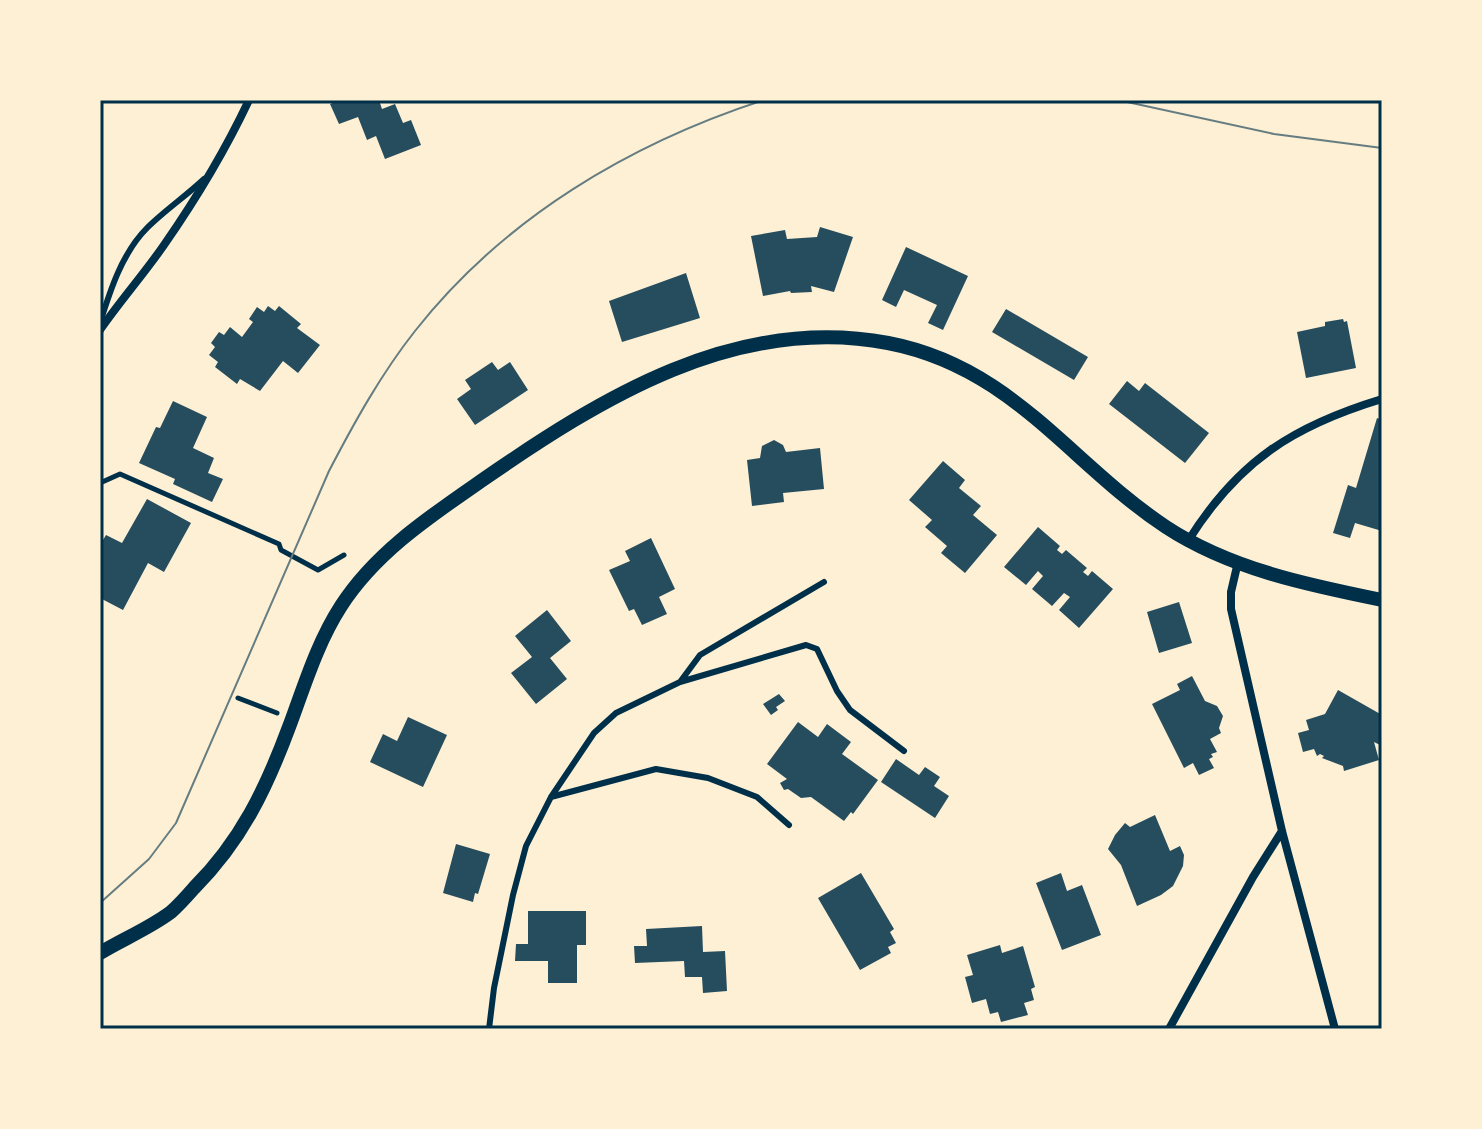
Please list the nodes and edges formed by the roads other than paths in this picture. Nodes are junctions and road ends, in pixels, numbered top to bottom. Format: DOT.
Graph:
graph roads {
  1 [pos="249,100"];
  2 [pos="212,171"];
  3 [pos="100,323"];
  4 [pos="100,330"];
  5 [pos="1382,399"];
  6 [pos="1188,541"];
  7 [pos="1238,562"];
  8 [pos="824,582"];
  9 [pos="1382,600"];
  10 [pos="680,682"];
  11 [pos="904,751"];
  12 [pos="551,797"];
  13 [pos="789,825"];
  14 [pos="1282,831"];
  15 [pos="100,953"];
  16 [pos="489,1029"];
  17 [pos="1169,1029"];
  18 [pos="1335,1029"];
  1 -- 2 [label="street"];
  2 -- 3 [label="lane"];
  2 -- 4 [label="street"];
  5 -- 6 [label="street"];
  6 -- 7 [label="street"];
  6 -- 15 [label="street"];
  7 -- 9 [label="street"];
  7 -- 14 [label="street"];
  8 -- 10 [label="lane"];
  10 -- 11 [label="lane"];
  10 -- 12 [label="lane"];
  12 -- 13 [label="lane"];
  12 -- 16 [label="lane"];
  14 -- 17 [label="street"];
  14 -- 18 [label="street"];
}
